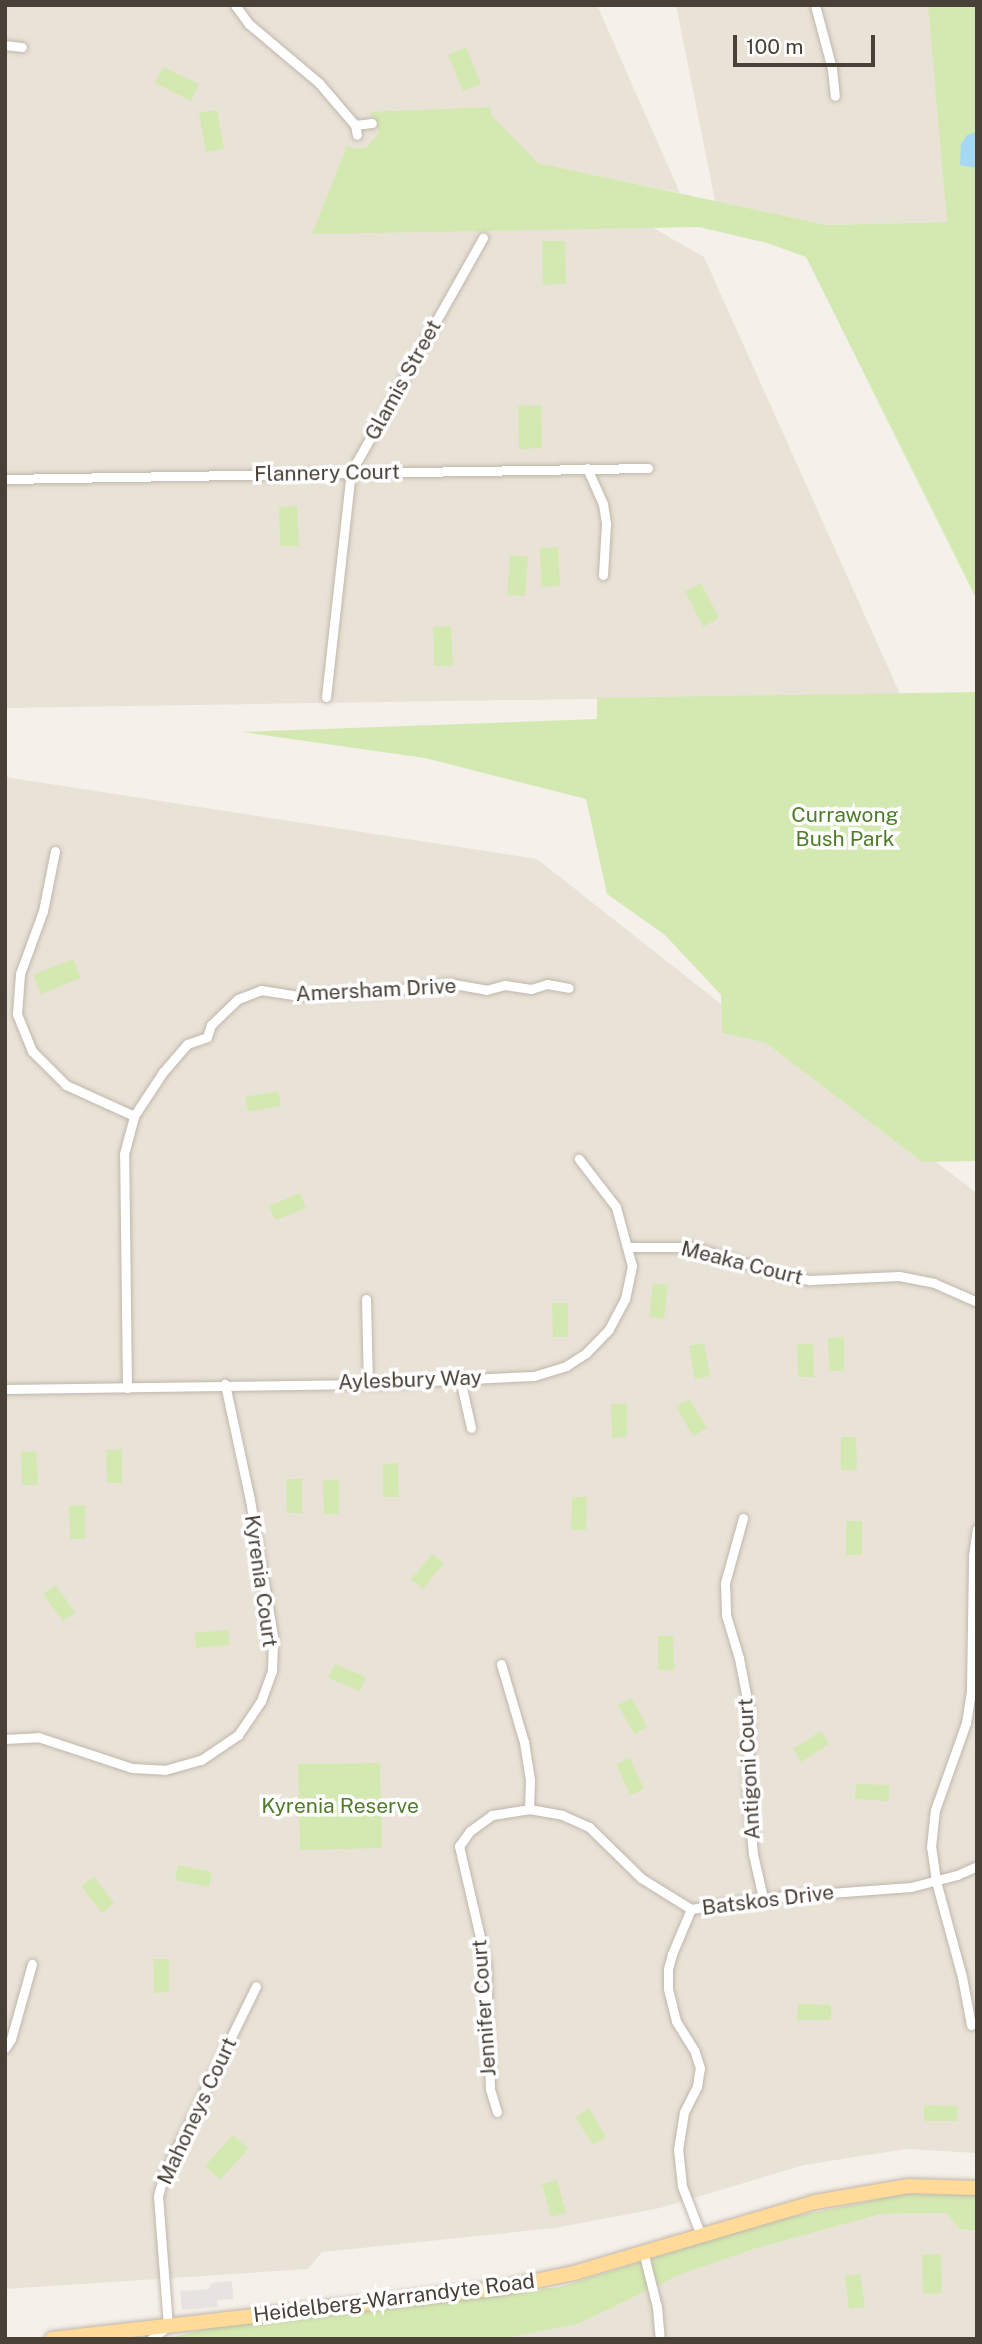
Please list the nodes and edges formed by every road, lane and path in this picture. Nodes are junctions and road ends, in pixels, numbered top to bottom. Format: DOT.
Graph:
graph roads {
  1 [pos="235,5"];
  2 [pos="815,5"];
  3 [pos="5,45"];
  4 [pos="22,47"];
  5 [pos="835,96"];
  6 [pos="372,123"];
  7 [pos="482,238"];
  8 [pos="587,468"];
  9 [pos="648,468"];
  10 [pos="351,472"];
  11 [pos="5,478"];
  12 [pos="603,575"];
  13 [pos="326,697"];
  14 [pos="55,851"];
  15 [pos="569,988"];
  16 [pos="134,1116"];
  17 [pos="579,1159"];
  18 [pos="629,1247"];
  19 [pos="366,1299"];
  20 [pos="977,1303"];
  21 [pos="460,1379"];
  22 [pos="225,1384"];
  23 [pos="368,1384"];
  24 [pos="127,1388"];
  25 [pos="5,1389"];
  26 [pos="471,1428"];
  27 [pos="743,1518"];
  28 [pos="977,1529"];
  29 [pos="501,1664"];
  30 [pos="5,1739"];
  31 [pos="529,1810"];
  32 [pos="977,1866"];
  33 [pos="936,1881"];
  34 [pos="763,1898"];
  35 [pos="691,1909"];
  36 [pos="32,1964"];
  37 [pos="256,1986"];
  38 [pos="971,2025"];
  39 [pos="5,2048"];
  40 [pos="497,2112"];
  41 [pos="977,2188"];
  42 [pos="700,2234"];
  43 [pos="643,2251"];
  44 [pos="168,2326"];
  45 [pos="121,2335"];
  46 [pos="52,2339"];
  47 [pos="151,2339"];
  48 [pos="660,2339"];
  1 -- 6 [label="street"];
  2 -- 5 [label="street"];
  3 -- 4 [label="street"];
  7 -- 10 [label="street, Glamis Street"];
  8 -- 9 [label="street, Flannery Court"];
  8 -- 10 [label="street, Flannery Court"];
  8 -- 12 [label="street"];
  10 -- 11 [label="street, Flannery Court"];
  10 -- 13 [label="street, Glamis Street"];
  14 -- 16 [label="street"];
  15 -- 16 [label="street, Amersham Drive"];
  16 -- 24 [label="street, Amersham Drive"];
  17 -- 18 [label="street, Aylesbury Way"];
  18 -- 20 [label="street, Meaka Court"];
  18 -- 21 [label="street, Aylesbury Way"];
  19 -- 23 [label="street"];
  21 -- 23 [label="street, Aylesbury Way"];
  21 -- 26 [label="street"];
  22 -- 23 [label="street, Aylesbury Way"];
  22 -- 24 [label="street, Aylesbury Way"];
  22 -- 30 [label="street, Kyrenia Court"];
  24 -- 25 [label="street, Aylesbury Way"];
  27 -- 34 [label="street, Antigoni Court"];
  28 -- 33 [label="street"];
  29 -- 31 [label="street"];
  31 -- 35 [label="street, Jennifer Court"];
  31 -- 40 [label="street, Jennifer Court"];
  32 -- 33 [label="street, Batskos Drive"];
  33 -- 34 [label="street, Batskos Drive"];
  33 -- 38 [label="street"];
  34 -- 35 [label="street, Batskos Drive"];
  35 -- 42 [label="street, Batskos Drive"];
  36 -- 39 [label="street"];
  37 -- 44 [label="street, Mahoneys Court"];
  41 -- 42 [label="main road, Heidelberg-Warrandyte Road"];
  42 -- 43 [label="main road, Heidelberg-Warrandyte Road"];
  43 -- 44 [label="main road, Heidelberg-Warrandyte Road"];
  43 -- 48 [label="street"];
  44 -- 45 [label="main road, Heidelberg-Warrandyte Road"];
  44 -- 47 [label="street"];
  45 -- 46 [label="main road, Heidelberg-Warrandyte Road"];
}
